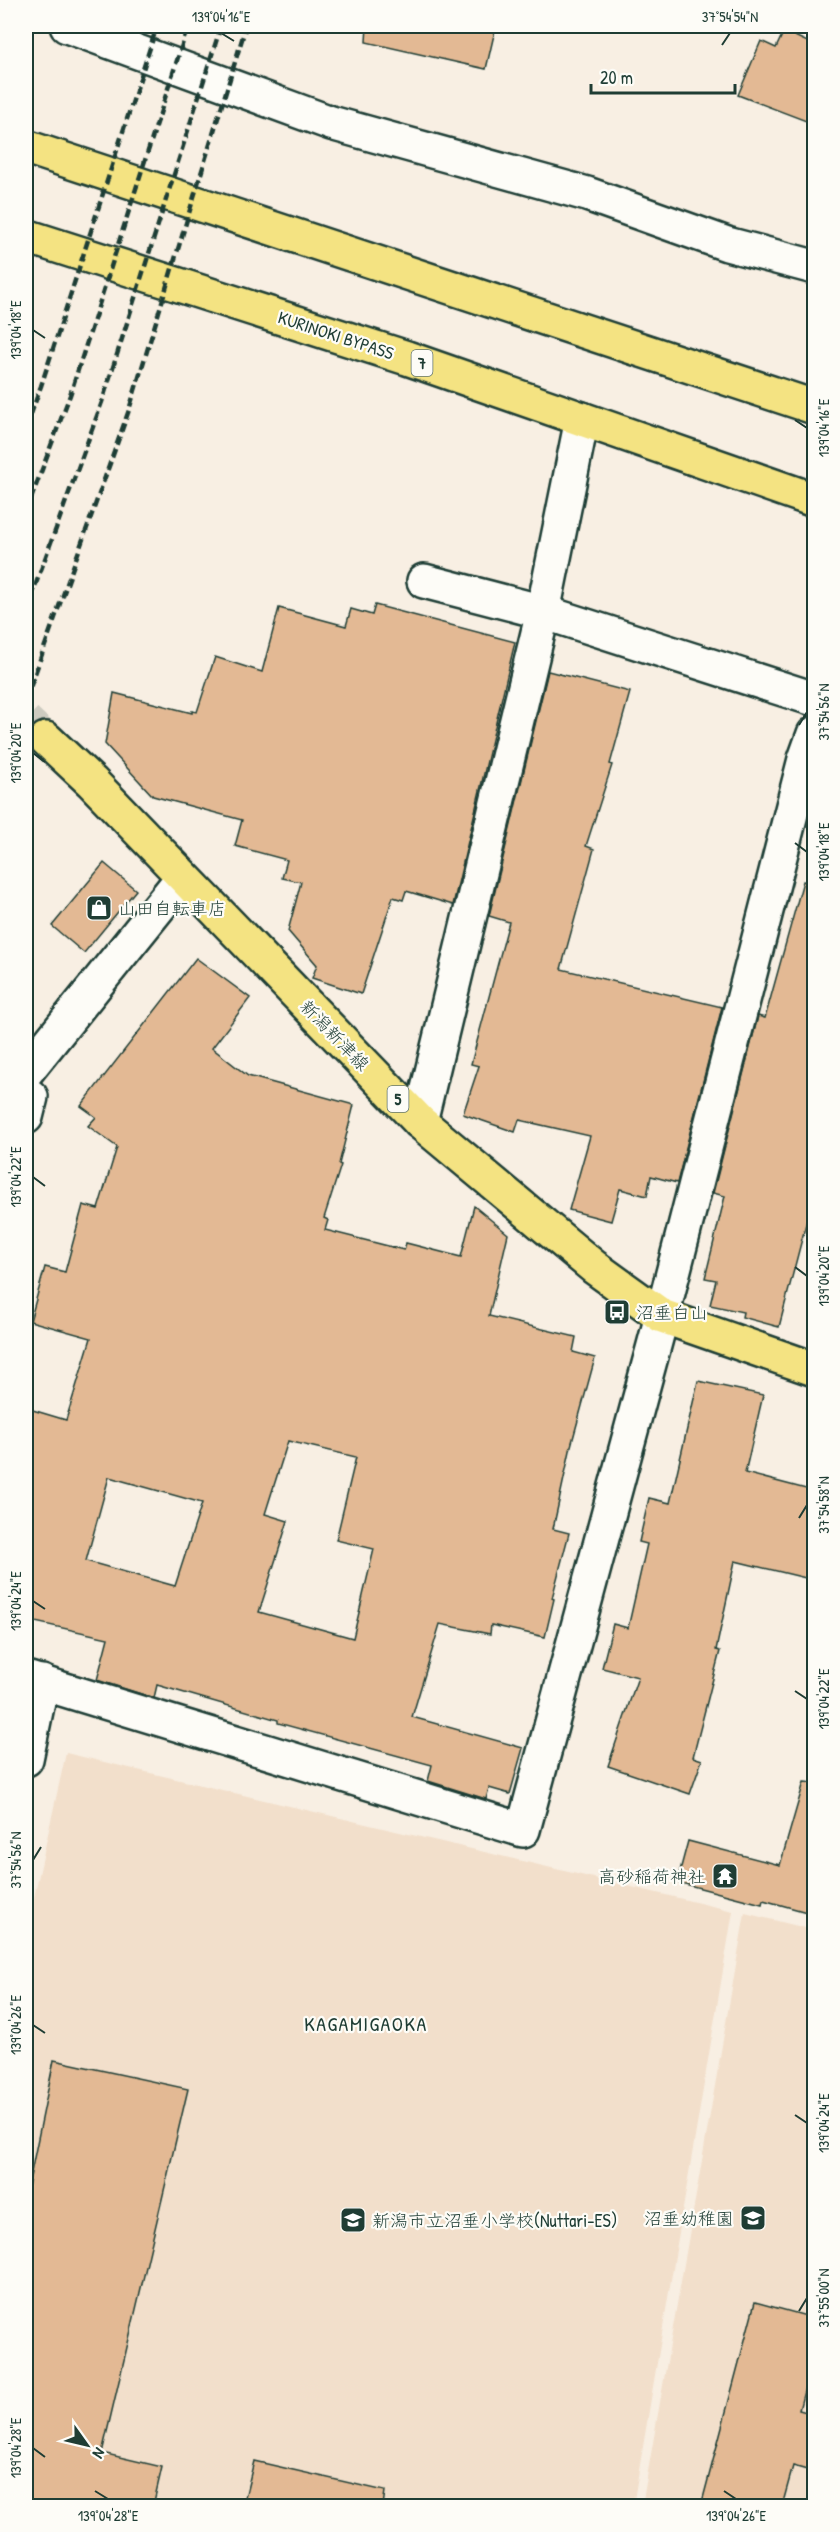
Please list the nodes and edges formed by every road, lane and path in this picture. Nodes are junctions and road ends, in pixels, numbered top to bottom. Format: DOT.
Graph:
graph roads {
  1 [pos="67,26"];
  2 [pos="26,147"];
  3 [pos="26,236"];
  4 [pos="814,267"];
  5 [pos="814,407"];
  6 [pos="582,419"];
  7 [pos="814,500"];
  8 [pos="424,581"];
  9 [pos="543,612"];
  10 [pos="814,699"];
  11 [pos="814,734"];
  12 [pos="46,739"];
  13 [pos="183,877"];
  14 [pos="26,1072"];
  15 [pos="26,1093"];
  16 [pos="26,1117"];
  17 [pos="420,1122"];
  18 [pos="662,1316"];
  19 [pos="814,1369"];
  20 [pos="34,1680"];
  21 [pos="26,1759"];
  1 -- 4 [label="street"];
  2 -- 5 [label="main road"];
  3 -- 6 [label="main road, KURINOKI BYPASS / 7"];
  6 -- 7 [label="main road, KURINOKI BYPASS / 7"];
  6 -- 9 [label="street"];
  8 -- 9 [label="street"];
  9 -- 10 [label="street"];
  9 -- 17 [label="street"];
  11 -- 18 [label="street"];
  12 -- 13 [label="main road, 新潟新津線 / 5"];
  13 -- 14 [label="street"];
  13 -- 17 [label="main road, 新潟新津線 / 5"];
  15 -- 16 [label="street"];
  17 -- 18 [label="main road, 新潟新津線 / 5"];
  18 -- 19 [label="main road, 新潟新津線 / 5"];
  18 -- 20 [label="street"];
  20 -- 21 [label="street"];
}
